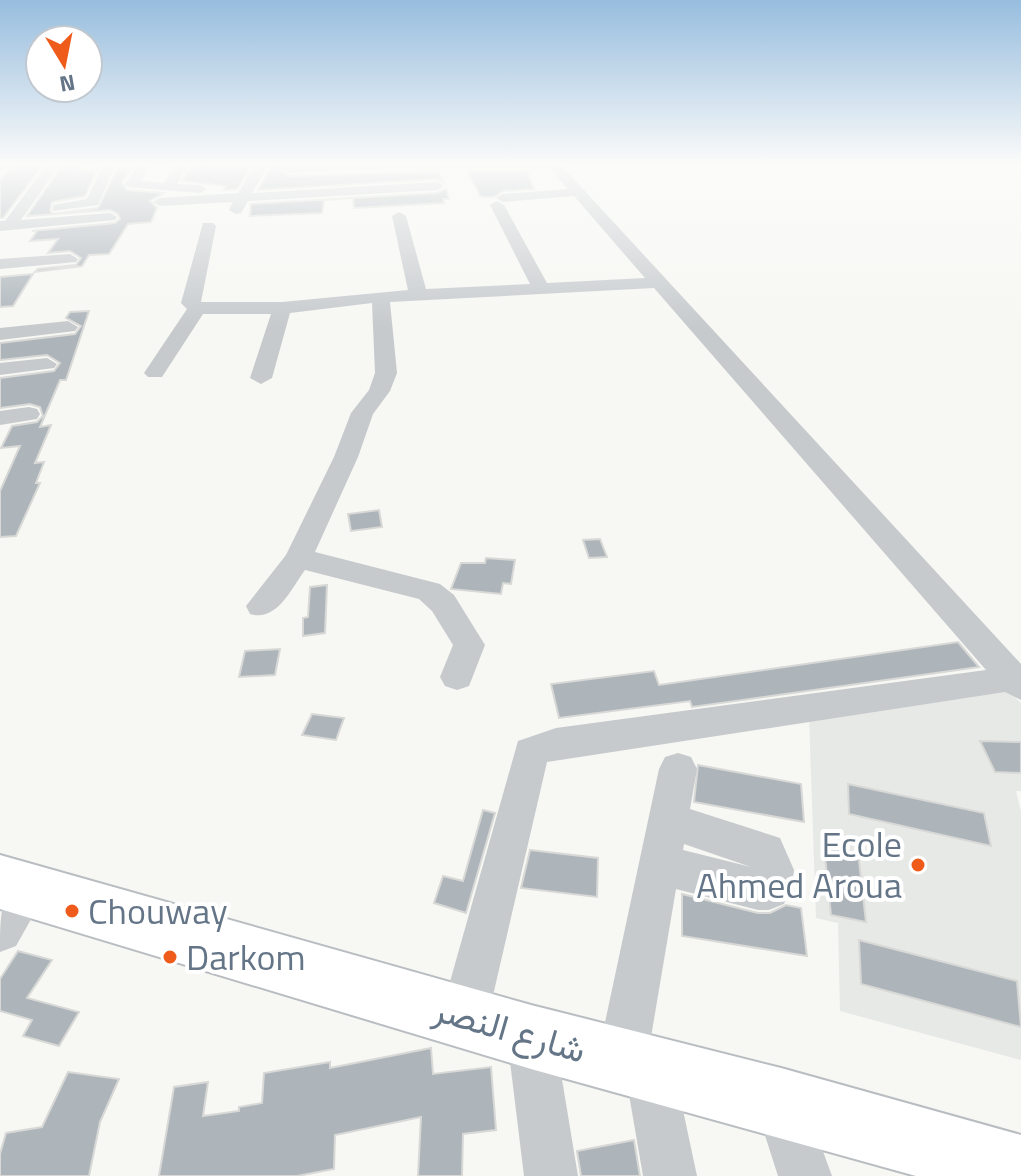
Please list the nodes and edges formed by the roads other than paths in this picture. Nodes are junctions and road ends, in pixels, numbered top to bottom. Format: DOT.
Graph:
graph roads {
  1 [pos="52,218"];
  2 [pos="97,218"];
  3 [pos="396,218"];
  4 [pos="507,218"];
  5 [pos="601,218"];
  6 [pos="50,221"];
  7 [pos="6,224"];
  8 [pos="208,226"];
  9 [pos="70,259"];
  10 [pos="0,264"];
  11 [pos="659,282"];
  12 [pos="535,288"];
  13 [pos="418,294"];
  14 [pos="381,297"];
  15 [pos="197,308"];
  16 [pos="282,308"];
  17 [pos="514,310"];
  18 [pos="68,327"];
  19 [pos="0,334"];
  20 [pos="47,364"];
  21 [pos="0,369"];
  22 [pos="155,373"];
  23 [pos="261,378"];
  24 [pos="29,414"];
  25 [pos="0,418"];
  26 [pos="298,559"];
  27 [pos="261,606"];
  28 [pos="457,677"];
  29 [pos="1008,684"];
  30 [pos="678,769"];
  31 [pos="668,821"];
  32 [pos="660,865"];
  33 [pos="9,900"];
  34 [pos="464,1017"];
  35 [pos="531,1037"];
  36 [pos="636,1064"];
  37 [pos="781,1102"];
  38 [pos="893,1154"];
  39 [pos="1021,1171"];
  40 [pos="551,1176"];
  41 [pos="670,1176"];
  42 [pos="805,1176"];
  1 -- 6 [label="street"];
  2 -- 6 [label="street"];
  3 -- 13 [label="street"];
  4 -- 12 [label="street"];
  5 -- 11 [label="street"];
  6 -- 7 [label="street"];
  8 -- 15 [label="street"];
  9 -- 10 [label="street"];
  11 -- 12 [label="street"];
  11 -- 29 [label="street"];
  12 -- 13 [label="street"];
  12 -- 17 [label="street"];
  13 -- 14 [label="street"];
  14 -- 16 [label="street"];
  14 -- 26 [label="street"];
  15 -- 16 [label="street"];
  15 -- 22 [label="street"];
  16 -- 23 [label="street"];
  18 -- 19 [label="street"];
  20 -- 21 [label="street"];
  24 -- 25 [label="street"];
  26 -- 27 [label="street"];
  26 -- 28 [label="street"];
  29 -- 34 [label="street"];
  30 -- 31 [label="street"];
  31 -- 32 [label="street"];
  31 -- 32 [label="street"];
  32 -- 36 [label="street"];
  33 -- 34 [label="main road, شارع النصر"];
  34 -- 35 [label="main road, شارع النصر"];
  35 -- 36 [label="main road, شارع النصر"];
  35 -- 40 [label="street"];
  36 -- 37 [label="main road, شارع النصر"];
  36 -- 41 [label="street"];
  37 -- 38 [label="main road, شارع النصر"];
  37 -- 42 [label="street"];
  38 -- 39 [label="main road, شارع النصر"];
}
